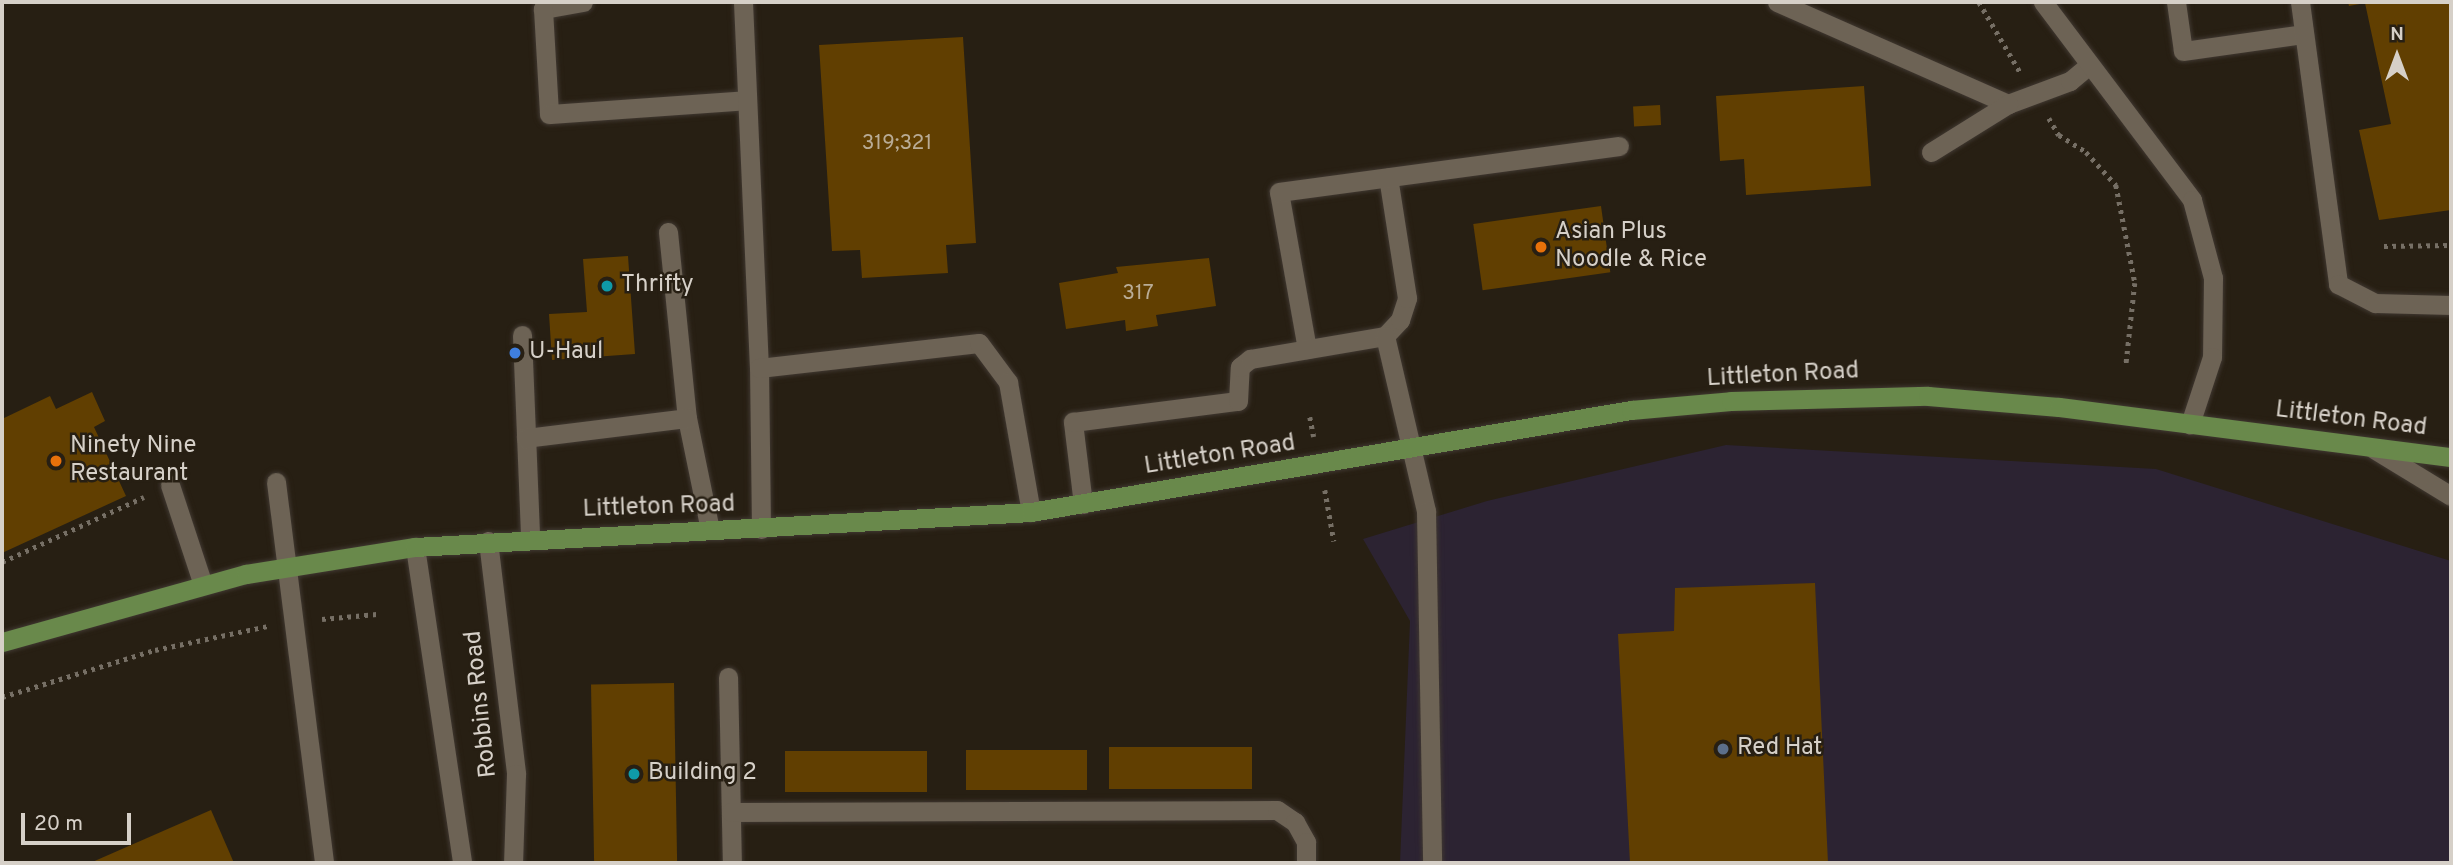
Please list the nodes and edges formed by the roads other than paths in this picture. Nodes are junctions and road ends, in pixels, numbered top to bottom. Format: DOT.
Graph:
graph roads {
  1 [pos="583,2"];
  2 [pos="743,2"];
  3 [pos="1777,2"];
  4 [pos="2043,2"];
  5 [pos="2176,2"];
  6 [pos="2300,2"];
  7 [pos="2304,34"];
  8 [pos="2089,65"];
  9 [pos="747,100"];
  10 [pos="2008,104"];
  11 [pos="1619,146"];
  12 [pos="1931,152"];
  13 [pos="1388,177"];
  14 [pos="668,232"];
  15 [pos="2451,305"];
  16 [pos="522,335"];
  17 [pos="1385,335"];
  18 [pos="1307,349"];
  19 [pos="759,368"];
  20 [pos="687,418"];
  21 [pos="2190,424"];
  22 [pos="526,438"];
  23 [pos="1411,449"];
  24 [pos="2374,449"];
  25 [pos="2451,457"];
  26 [pos="276,482"];
  27 [pos="170,485"];
  28 [pos="2451,496"];
  29 [pos="1083,504"];
  30 [pos="1031,512"];
  31 [pos="761,528"];
  32 [pos="710,530"];
  33 [pos="530,538"];
  34 [pos="488,541"];
  35 [pos="415,547"];
  36 [pos="286,566"];
  37 [pos="203,584"];
  38 [pos="2,642"];
  39 [pos="729,677"];
  40 [pos="731,812"];
  41 [pos="324,863"];
  42 [pos="462,863"];
  43 [pos="513,863"];
  44 [pos="732,863"];
  45 [pos="1306,863"];
  46 [pos="1432,863"];
  1 -- 9 [label="main road"];
  2 -- 9 [label="main road"];
  3 -- 10 [label="main road"];
  4 -- 8 [label="main road"];
  5 -- 7 [label="main road"];
  6 -- 7 [label="main road"];
  7 -- 15 [label="main road"];
  8 -- 10 [label="main road"];
  8 -- 21 [label="main road"];
  9 -- 19 [label="main road"];
  10 -- 12 [label="main road"];
  11 -- 13 [label="main road"];
  13 -- 17 [label="main road"];
  13 -- 18 [label="main road"];
  14 -- 20 [label="main road"];
  16 -- 22 [label="main road"];
  17 -- 18 [label="main road"];
  17 -- 23 [label="main road"];
  18 -- 29 [label="main road"];
  19 -- 30 [label="main road"];
  19 -- 31 [label="main road"];
  20 -- 22 [label="main road"];
  20 -- 32 [label="main road"];
  21 -- 23 [label="main road, Littleton Road"];
  21 -- 24 [label="main road, Littleton Road"];
  22 -- 33 [label="main road"];
  23 -- 29 [label="main road, Littleton Road"];
  23 -- 46 [label="main road"];
  24 -- 25 [label="main road, Littleton Road"];
  24 -- 28 [label="main road"];
  26 -- 36 [label="main road"];
  27 -- 37 [label="main road"];
  29 -- 30 [label="main road, Littleton Road"];
  30 -- 31 [label="main road, Littleton Road"];
  31 -- 32 [label="main road, Littleton Road"];
  32 -- 33 [label="main road, Littleton Road"];
  33 -- 34 [label="main road, Littleton Road"];
  34 -- 35 [label="main road, Littleton Road"];
  34 -- 43 [label="main road, Robbins Road"];
  35 -- 36 [label="main road, Littleton Road"];
  35 -- 42 [label="main road, Robbins Road"];
  36 -- 37 [label="main road, Littleton Road"];
  36 -- 41 [label="main road"];
  37 -- 38 [label="main road, Littleton Road"];
  39 -- 40 [label="main road"];
  40 -- 44 [label="main road"];
  40 -- 45 [label="main road"];
}
